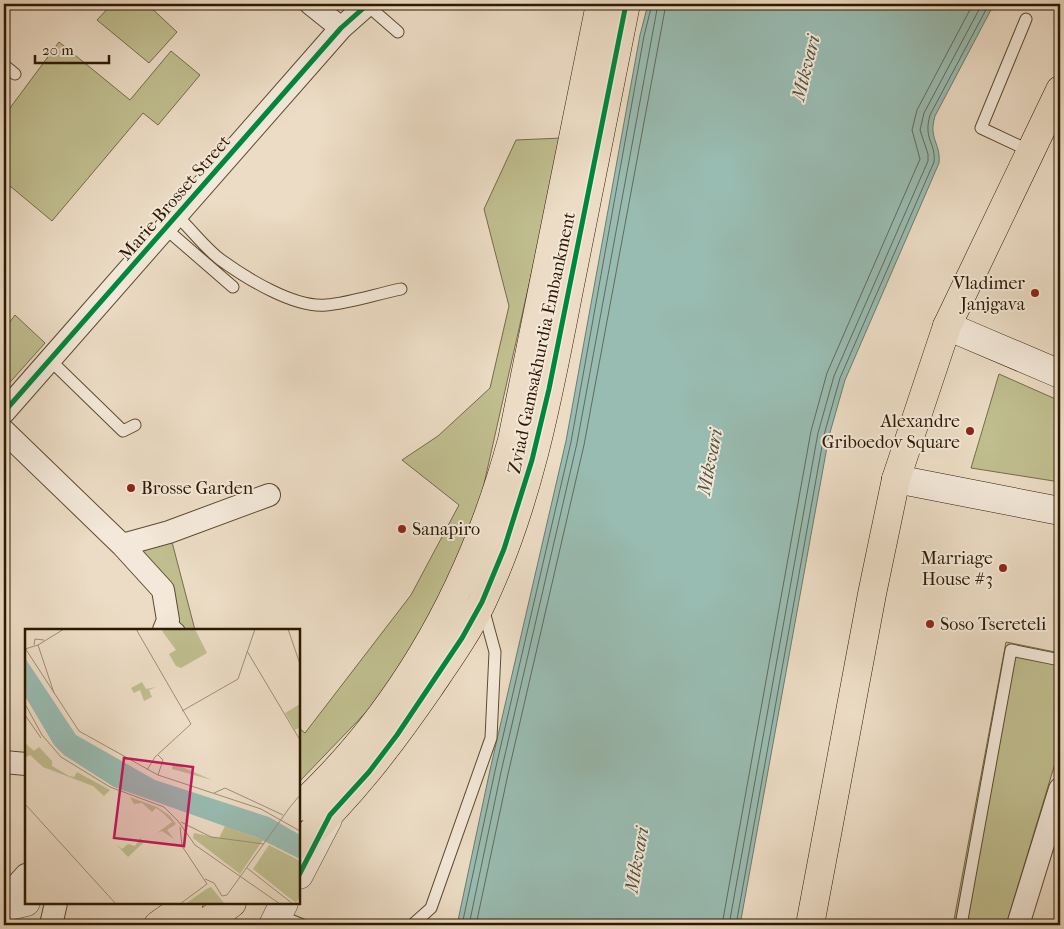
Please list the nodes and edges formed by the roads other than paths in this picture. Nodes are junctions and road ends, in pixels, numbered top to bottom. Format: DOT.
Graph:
graph roads {
  1 [pos="311,4"];
  2 [pos="367,4"];
  3 [pos="600,4"];
  4 [pos="626,4"];
  5 [pos="1026,19"];
  6 [pos="341,28"];
  7 [pos="398,32"];
  8 [pos="4,65"];
  9 [pos="15,74"];
  10 [pos="1060,90"];
  11 [pos="1030,151"];
  12 [pos="172,223"];
  13 [pos="233,287"];
  14 [pos="401,289"];
  15 [pos="947,326"];
  16 [pos="50,360"];
  17 [pos="1060,374"];
  18 [pos="4,412"];
  19 [pos="134,425"];
  20 [pos="4,431"];
  21 [pos="896,479"];
  22 [pos="269,495"];
  23 [pos="1060,511"];
  24 [pos="122,545"];
  25 [pos="482,602"];
  26 [pos="171,627"];
  27 [pos="1060,660"];
  28 [pos="4,762"];
  29 [pos="25,764"];
  30 [pos="1060,789"];
  31 [pos="300,806"];
  32 [pos="330,815"];
  33 [pos="1053,840"];
  34 [pos="300,843"];
  35 [pos="300,873"];
  36 [pos="25,876"];
  37 [pos="4,900"];
  38 [pos="25,902"];
  39 [pos="56,904"];
  40 [pos="188,904"];
  41 [pos="231,904"];
  42 [pos="4,907"];
  43 [pos="278,914"];
  44 [pos="4,920"];
  45 [pos="18,925"];
  46 [pos="51,925"];
  47 [pos="158,925"];
  48 [pos="203,925"];
  49 [pos="303,925"];
  50 [pos="412,925"];
  51 [pos="810,925"];
  52 [pos="960,925"];
  53 [pos="1018,925"];
  1 -- 6 [label="street"];
  2 -- 6 [label="street, Marie Brosset Street"];
  2 -- 7 [label="lane"];
  3 -- 31 [label="main road, Zviad Gamsakhurdia Embankment"];
  4 -- 25 [label="main road, Zviad Gamsakhurdia Embankment"];
  5 -- 11 [label="lane"];
  6 -- 12 [label="street, Marie Brosset Street"];
  8 -- 9 [label="lane"];
  10 -- 11 [label="main road"];
  11 -- 15 [label="main road"];
  12 -- 13 [label="lane"];
  12 -- 14 [label="lane"];
  12 -- 16 [label="street, Marie Brosset Street"];
  15 -- 17 [label="main road"];
  15 -- 21 [label="main road"];
  16 -- 18 [label="street, Marie Brosset Street"];
  16 -- 19 [label="lane"];
  20 -- 24 [label="street"];
  21 -- 23 [label="main road"];
  21 -- 51 [label="main road"];
  22 -- 24 [label="street"];
  24 -- 26 [label="street"];
  25 -- 32 [label="main road, Zviad Gamsakhurdia Embankment"];
  25 -- 50 [label="lane"];
  27 -- 52 [label="lane"];
  28 -- 29 [label="street"];
  30 -- 33 [label="street"];
  32 -- 34 [label="main road, Zviad Gamsakhurdia Embankment"];
  32 -- 35 [label="main road"];
  33 -- 53 [label="street"];
  36 -- 37 [label="street"];
  38 -- 42 [label="main road"];
  39 -- 46 [label="street"];
  40 -- 47 [label="main road"];
  41 -- 48 [label="main road"];
  43 -- 49 [label="lane"];
  44 -- 45 [label="main road"];
}
